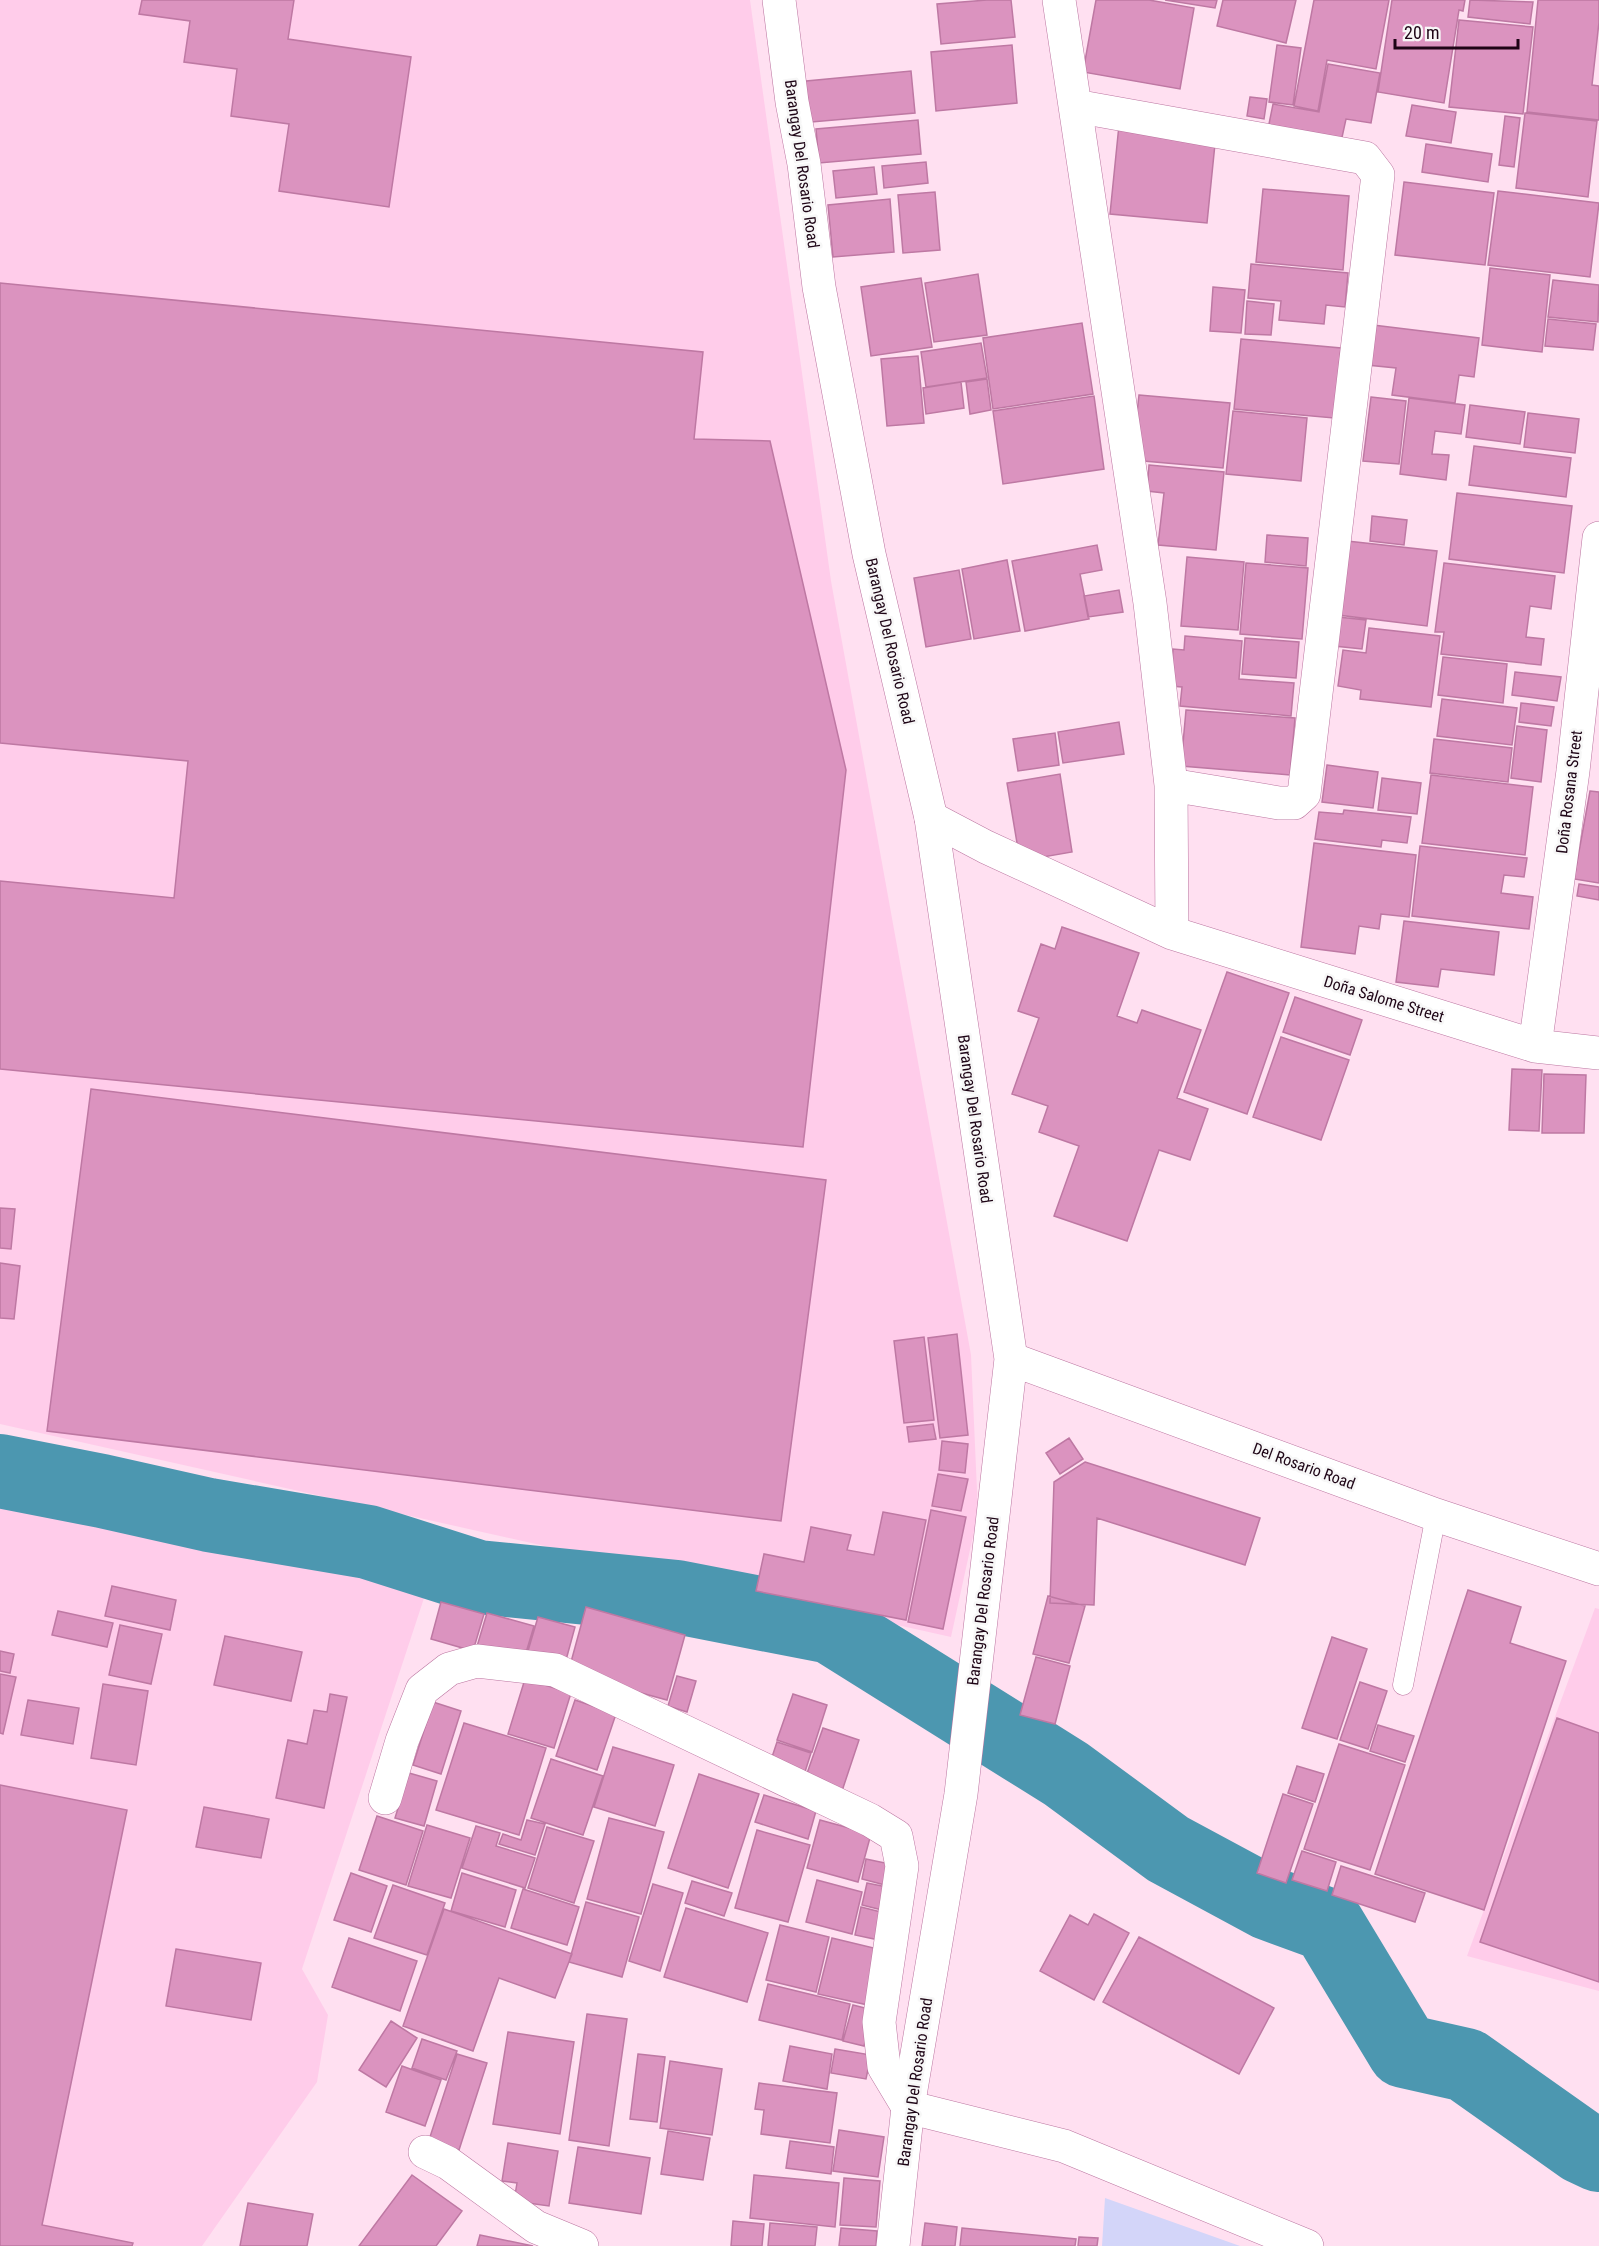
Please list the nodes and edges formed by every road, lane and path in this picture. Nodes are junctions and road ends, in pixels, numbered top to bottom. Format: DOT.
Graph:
graph roads {
  1 [pos="779,0"];
  2 [pos="1059,0"];
  3 [pos="1075,106"];
  4 [pos="1599,538"];
  5 [pos="1586,772"];
  6 [pos="1171,784"];
  7 [pos="931,819"];
  8 [pos="1172,933"];
  9 [pos="1535,1046"];
  10 [pos="1599,1053"];
  11 [pos="1011,1359"];
  12 [pos="1436,1515"];
  13 [pos="1599,1569"];
  14 [pos="1403,1685"];
  15 [pos="385,1798"];
  16 [pos="908,2107"];
  17 [pos="425,2152"];
  18 [pos="1301,2245"];
  19 [pos="582,2246"];
  20 [pos="894,2246"];
  1 -- 7 [label="street, Barangay Del Rosario Road"];
  2 -- 3 [label="street"];
  3 -- 6 [label="street"];
  3 -- 6 [label="street"];
  4 -- 5 [label="street, Doña Rosana Street"];
  5 -- 9 [label="street, Doña Rosana Street"];
  6 -- 8 [label="street"];
  7 -- 8 [label="street, Doña Salome Street"];
  7 -- 11 [label="street, Barangay Del Rosario Road"];
  8 -- 9 [label="street, Doña Salome Street"];
  9 -- 10 [label="street, Doña Salome Street"];
  11 -- 12 [label="street, Del Rosario Road"];
  11 -- 16 [label="street, Barangay Del Rosario Road"];
  12 -- 13 [label="street, Del Rosario Road"];
  12 -- 14 [label="lane"];
  15 -- 16 [label="street"];
  16 -- 18 [label="street"];
  16 -- 20 [label="street, Barangay Del Rosario Road"];
  17 -- 19 [label="street"];
}
